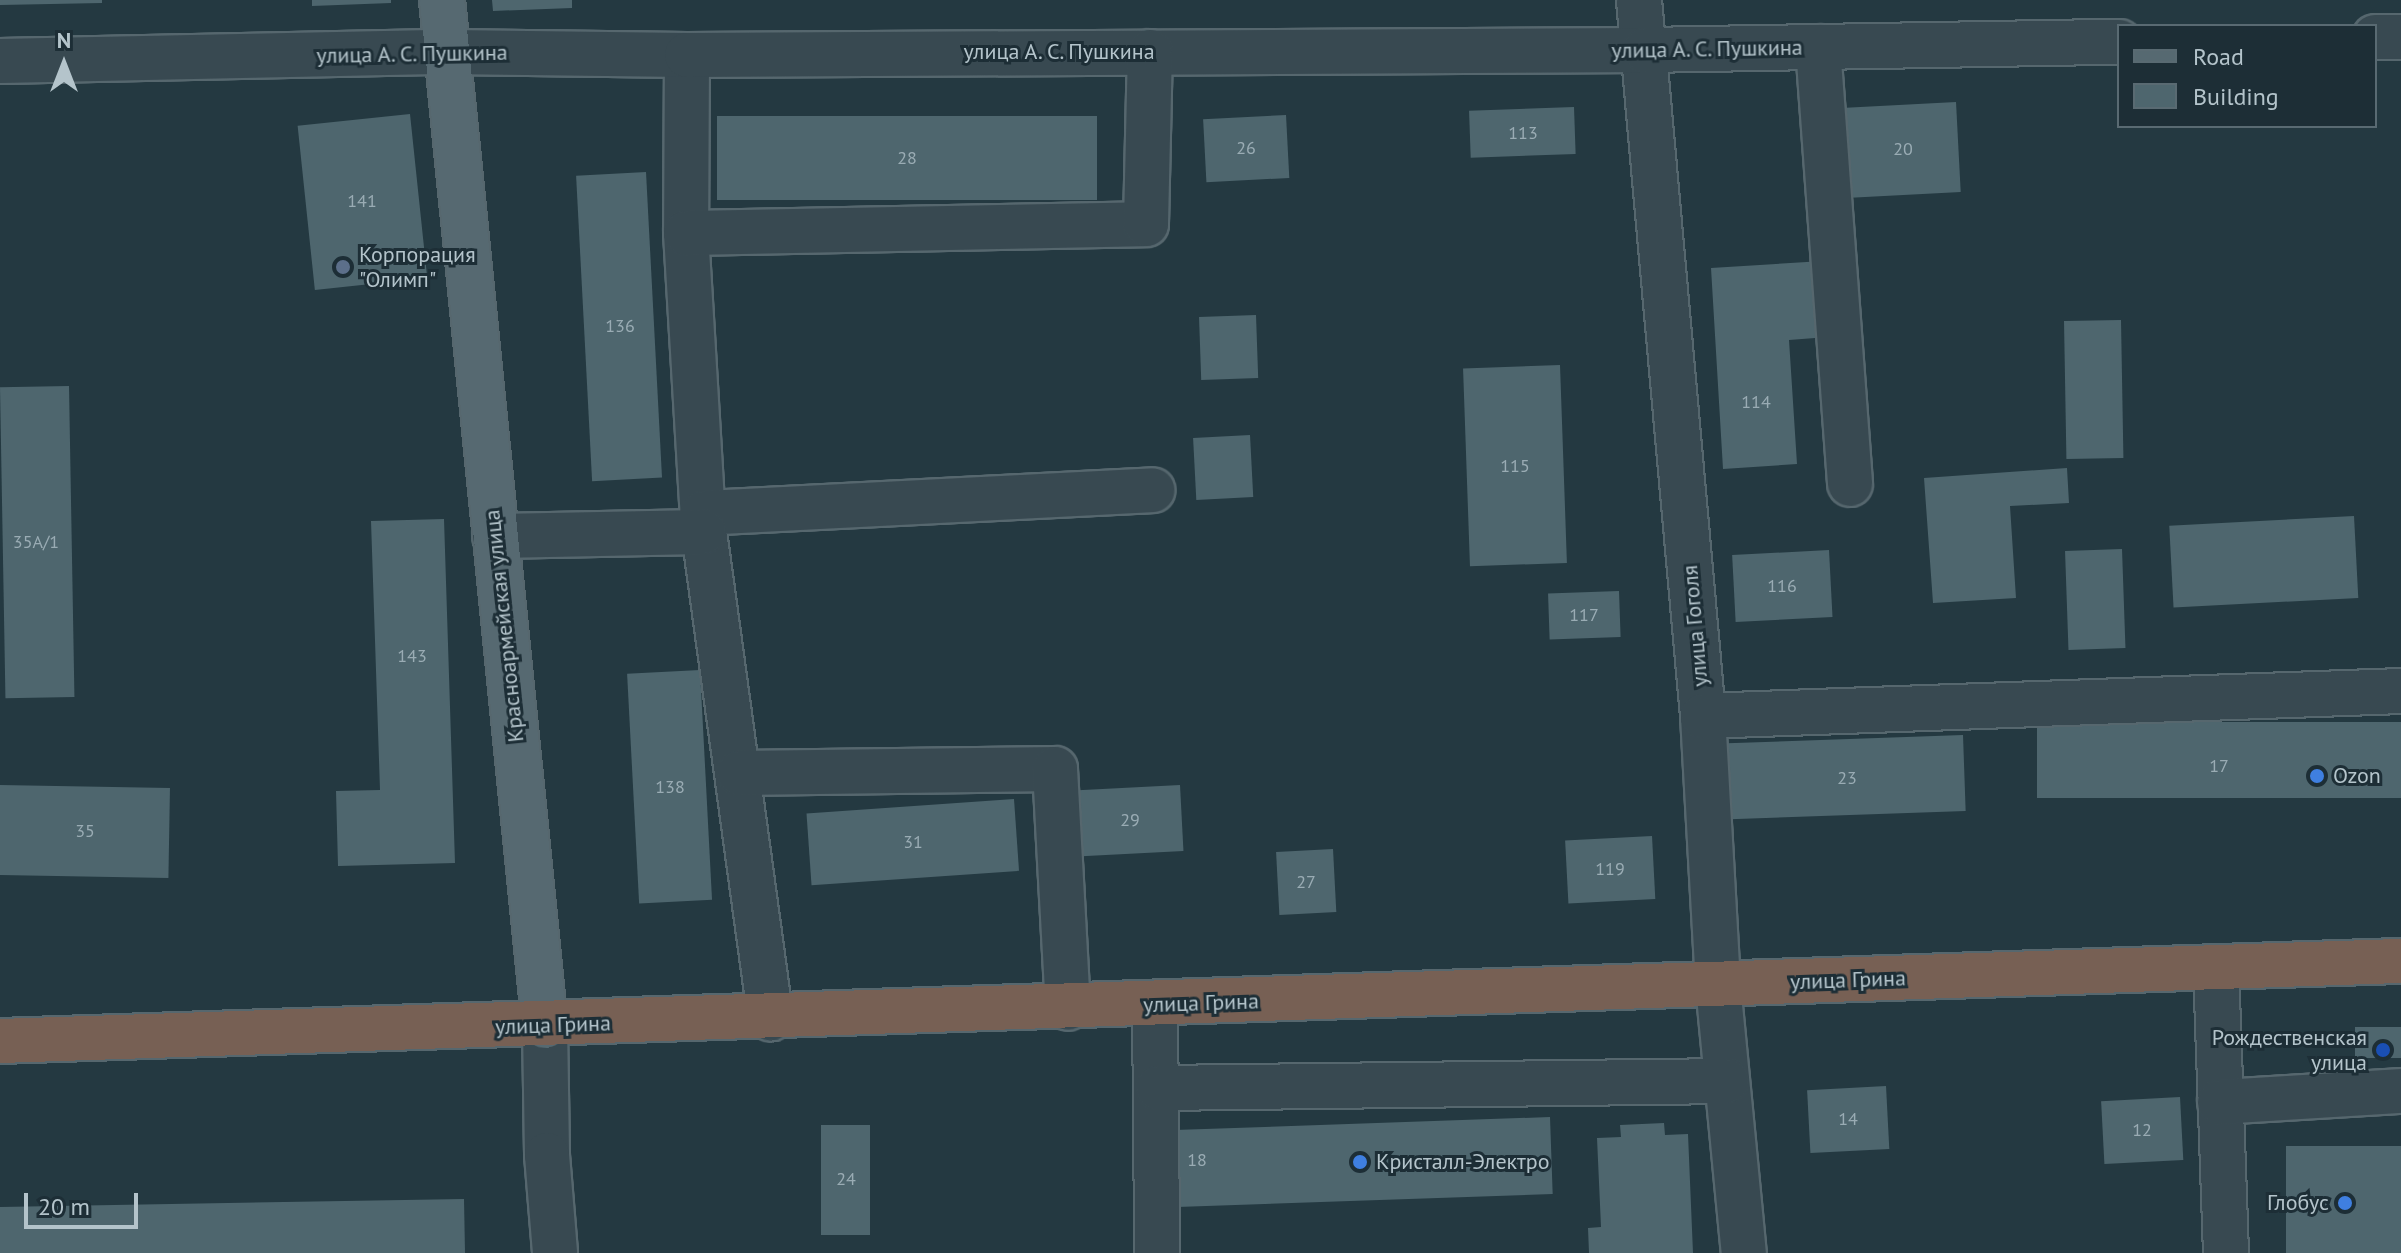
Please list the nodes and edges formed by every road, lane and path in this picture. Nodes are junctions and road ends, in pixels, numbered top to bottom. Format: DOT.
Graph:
graph roads {
  1 [pos="442,0"];
  2 [pos="1639,0"];
  3 [pos="2377,37"];
  4 [pos="2401,37"];
  5 [pos="2117,42"];
  6 [pos="1818,47"];
  7 [pos="1645,50"];
  8 [pos="446,52"];
  9 [pos="1150,52"];
  10 [pos="687,55"];
  11 [pos="0,61"];
  12 [pos="686,233"];
  13 [pos="1850,484"];
  14 [pos="1152,490"];
  15 [pos="703,522"];
  16 [pos="495,536"];
  17 [pos="2401,691"];
  18 [pos="1703,716"];
  19 [pos="739,773"];
  20 [pos="2401,961"];
  21 [pos="2216,967"];
  22 [pos="1718,985"];
  23 [pos="1155,1005"];
  24 [pos="1068,1008"];
  25 [pos="771,1018"];
  26 [pos="545,1026"];
  27 [pos="0,1041"];
  28 [pos="1727,1081"];
  29 [pos="1158,1088"];
  30 [pos="2401,1091"];
  31 [pos="2220,1102"];
  32 [pos="555,1253"];
  33 [pos="1157,1253"];
  34 [pos="1744,1253"];
  35 [pos="2226,1253"];
  1 -- 8 [label="main road, Красноармейская улица"];
  2 -- 7 [label="street, улица Гоголя"];
  3 -- 4 [label="street"];
  5 -- 6 [label="street, улица А. С. Пушкина"];
  6 -- 7 [label="street, улица А. С. Пушкина"];
  6 -- 13 [label="street"];
  7 -- 9 [label="street, улица А. С. Пушкина"];
  7 -- 18 [label="street, улица Гоголя"];
  8 -- 10 [label="street, улица А. С. Пушкина"];
  8 -- 11 [label="street, улица А. С. Пушкина"];
  8 -- 16 [label="main road, Красноармейская улица"];
  9 -- 10 [label="street, улица А. С. Пушкина"];
  9 -- 12 [label="street"];
  10 -- 12 [label="street"];
  12 -- 15 [label="street"];
  14 -- 15 [label="street"];
  15 -- 16 [label="street"];
  15 -- 19 [label="street"];
  16 -- 26 [label="main road, Красноармейская улица"];
  17 -- 18 [label="street"];
  18 -- 22 [label="street, улица Гоголя"];
  19 -- 24 [label="street"];
  19 -- 25 [label="street"];
  20 -- 21 [label="highway, улица Грина"];
  21 -- 22 [label="highway, улица Грина"];
  21 -- 31 [label="street"];
  22 -- 23 [label="highway, улица Грина"];
  22 -- 28 [label="street, улица Гоголя"];
  23 -- 24 [label="highway, улица Грина"];
  23 -- 29 [label="street"];
  24 -- 25 [label="highway, улица Грина"];
  25 -- 26 [label="highway, улица Грина"];
  26 -- 27 [label="highway, улица Грина"];
  26 -- 32 [label="street, Красноармейская улица"];
  28 -- 29 [label="street"];
  28 -- 34 [label="street, улица Гоголя"];
  29 -- 33 [label="street"];
  30 -- 31 [label="street"];
  31 -- 35 [label="street"];
}
